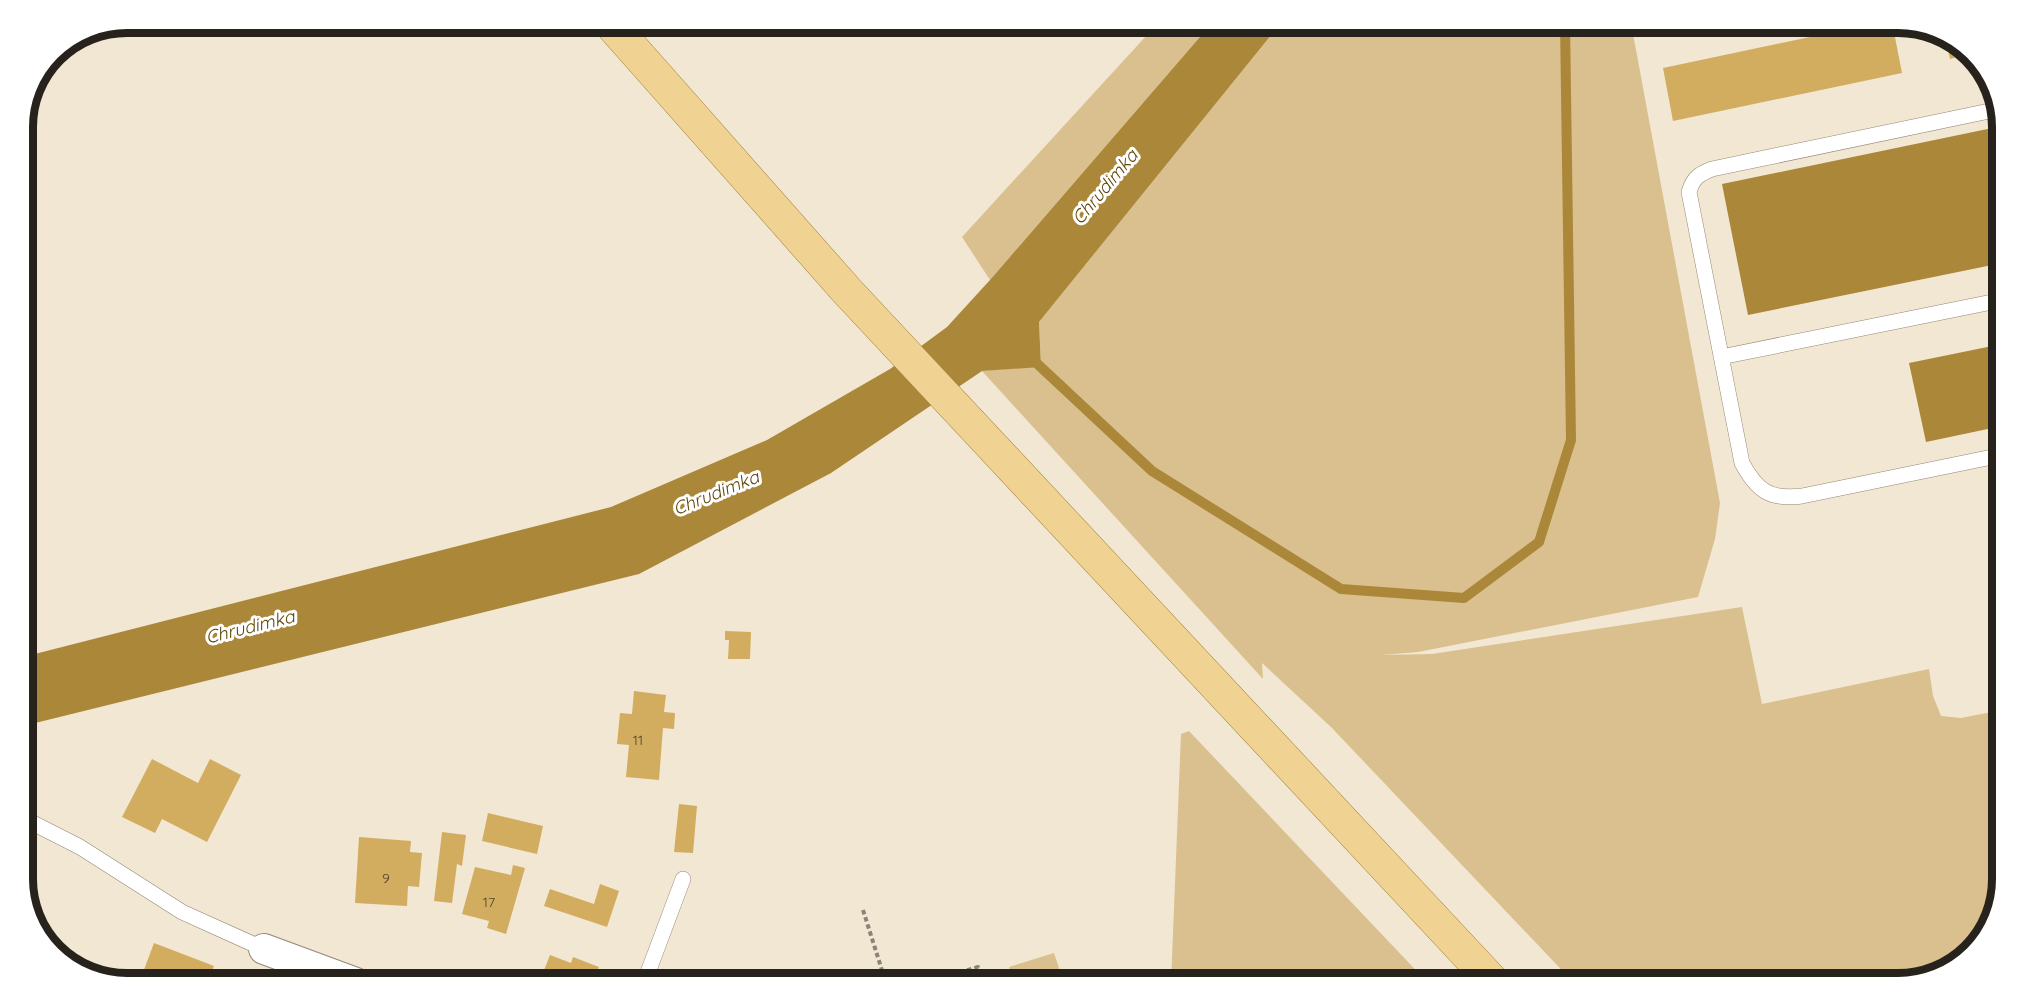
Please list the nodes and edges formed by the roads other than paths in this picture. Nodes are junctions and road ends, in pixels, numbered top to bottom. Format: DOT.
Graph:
graph roads {
  1 [pos="619,33"];
  2 [pos="1990,112"];
  3 [pos="1992,302"];
  4 [pos="1721,357"];
  5 [pos="1992,457"];
  6 [pos="33,823"];
  7 [pos="682,879"];
  8 [pos="264,949"];
  9 [pos="327,973"];
  10 [pos="648,973"];
  11 [pos="1484,973"];
  1 -- 11 [label="main road"];
  2 -- 4 [label="lane"];
  3 -- 4 [label="lane"];
  4 -- 5 [label="lane"];
  6 -- 8 [label="lane"];
  7 -- 10 [label="lane"];
  8 -- 9 [label="street"];
}
